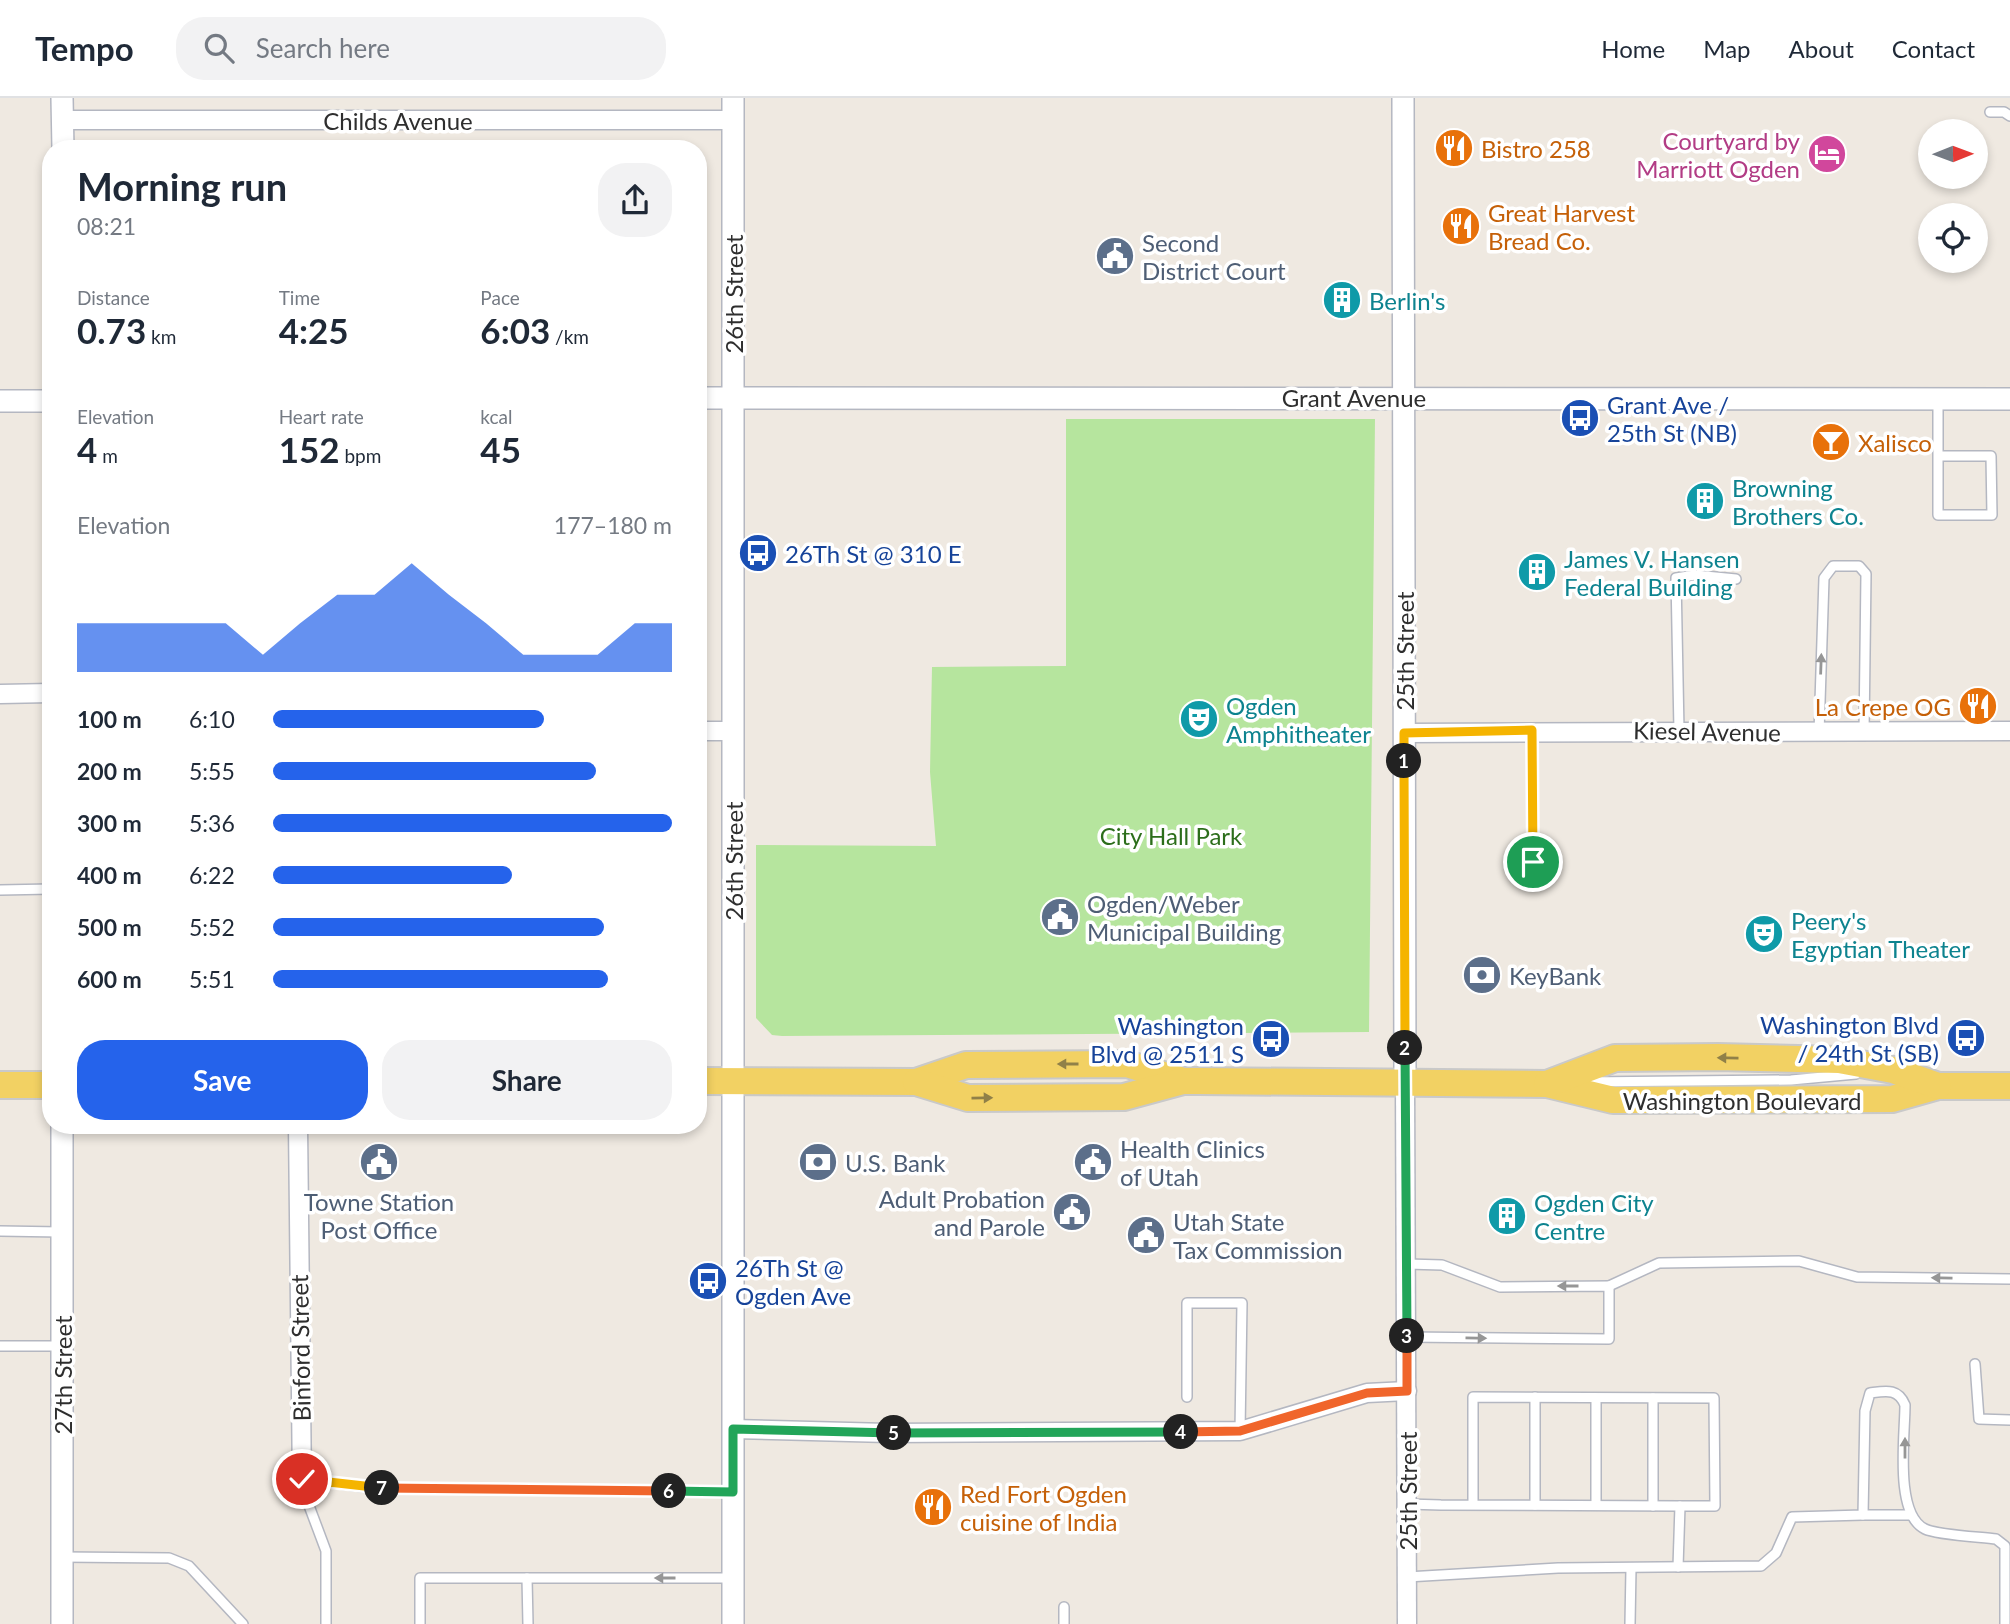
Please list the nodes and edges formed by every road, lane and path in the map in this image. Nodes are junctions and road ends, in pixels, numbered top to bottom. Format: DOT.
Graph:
graph roads {
  1 [pos="733,98"];
  2 [pos="1403,98"];
  3 [pos="62,109"];
  4 [pos="1990,112"];
  5 [pos="2010,116"];
  6 [pos="733,120"];
  7 [pos="62,140"];
  8 [pos="1404,396"];
  9 [pos="707,398"];
  10 [pos="733,398"];
  11 [pos="1938,399"];
  12 [pos="2010,399"];
  13 [pos="0,401"];
  14 [pos="42,401"];
  15 [pos="1938,456"];
  16 [pos="1735,579"];
  17 [pos="42,693"];
  18 [pos="0,694"];
  19 [pos="1532,730"];
  20 [pos="707,731"];
  21 [pos="733,731"];
  22 [pos="1679,731"];
  23 [pos="2010,731"];
  24 [pos="1864,732"];
  25 [pos="1404,733"];
  26 [pos="1819,733"];
  27 [pos="1533,862"];
  28 [pos="42,889"];
  29 [pos="0,890"];
  30 [pos="1405,1080"];
  31 [pos="707,1081"];
  32 [pos="733,1081"];
  33 [pos="1547,1084"];
  34 [pos="0,1085"];
  35 [pos="42,1085"];
  36 [pos="1938,1086"];
  37 [pos="2010,1086"];
  38 [pos="62,1134"];
  39 [pos="298,1134"];
  40 [pos="0,1231"];
  41 [pos="62,1232"];
  42 [pos="1407,1264"];
  43 [pos="2010,1279"];
  44 [pos="1609,1286"];
  45 [pos="1407,1337"];
  46 [pos="0,1346"];
  47 [pos="62,1346"];
  48 [pos="1975,1364"];
  49 [pos="1407,1391"];
  50 [pos="1187,1397"];
  51 [pos="1535,1398"];
  52 [pos="1595,1398"];
  53 [pos="1653,1398"];
  54 [pos="2010,1420"];
  55 [pos="733,1429"];
  56 [pos="1240,1431"];
  57 [pos="302,1483"];
  58 [pos="733,1492"];
  59 [pos="1407,1504"];
  60 [pos="1474,1505"];
  61 [pos="1535,1505"];
  62 [pos="1595,1506"];
  63 [pos="1653,1506"];
  64 [pos="1679,1506"];
  65 [pos="1863,1514"];
  66 [pos="1910,1515"];
  67 [pos="62,1557"];
  68 [pos="1631,1567"];
  69 [pos="1678,1567"];
  70 [pos="1407,1577"];
  71 [pos="527,1578"];
  72 [pos="733,1578"];
  73 [pos="1064,1607"];
  74 [pos="62,1624"];
  75 [pos="243,1624"];
  76 [pos="326,1624"];
  77 [pos="420,1624"];
  78 [pos="528,1624"];
  79 [pos="733,1624"];
  80 [pos="1064,1624"];
  81 [pos="1407,1624"];
  82 [pos="1630,1624"];
  83 [pos="2005,1624"];
  1 -- 6 [label="street, 26th Street"];
  2 -- 8 [label="street, 25th Street"];
  3 -- 6 [label="street, Childs Avenue"];
  3 -- 7 [label="street"];
  4 -- 5 [label="lane"];
  6 -- 10 [label="street, 26th Street"];
  8 -- 10 [label="street, Grant Avenue"];
  8 -- 11 [label="street, Grant Avenue"];
  8 -- 25 [label="street, 25th Street"];
  9 -- 10 [label="street, Grant Avenue"];
  10 -- 21 [label="street, 26th Street"];
  11 -- 12 [label="street, Grant Avenue"];
  11 -- 15 [label="lane"];
  13 -- 14 [label="street"];
  15 -- 15 [label="lane"];
  16 -- 22 [label="lane"];
  17 -- 18 [label="street"];
  19 -- 22 [label="street, Kiesel Avenue"];
  19 -- 25 [label="street, Kiesel Avenue"];
  19 -- 27 [label="lane"];
  20 -- 21 [label="street"];
  21 -- 32 [label="street, 26th Street"];
  22 -- 26 [label="street, Kiesel Avenue"];
  23 -- 24 [label="street, Kiesel Avenue"];
  24 -- 26 [label="street, Kiesel Avenue"];
  26 -- 24 [label="lane, one-way"];
  25 -- 30 [label="street, 25th Street"];
  28 -- 29 [label="lane"];
  30 -- 32 [label="main road, Washington Boulevard"];
  30 -- 33 [label="main road, Washington Boulevard"];
  30 -- 42 [label="street, 25th Street"];
  31 -- 32 [label="main road, Washington Boulevard"];
  32 -- 55 [label="street, 26th Street"];
  33 -- 36 [label="main road, Washington Boulevard"];
  36 -- 33 [label="main road, Washington Boulevard, one-way"];
  34 -- 35 [label="main road"];
  36 -- 37 [label="main road, Washington Boulevard"];
  38 -- 41 [label="street, 27th Street"];
  39 -- 57 [label="street, Binford Street"];
  40 -- 41 [label="lane"];
  41 -- 47 [label="street, 27th Street"];
  44 -- 42 [label="lane, one-way"];
  42 -- 45 [label="street, 25th Street"];
  43 -- 44 [label="lane, one-way"];
  45 -- 44 [label="lane, one-way"];
  45 -- 49 [label="street, 25th Street"];
  46 -- 47 [label="lane"];
  47 -- 67 [label="street, 27th Street"];
  48 -- 54 [label="lane"];
  49 -- 56 [label="street"];
  49 -- 59 [label="street, 25th Street"];
  50 -- 56 [label="lane"];
  51 -- 52 [label="lane"];
  51 -- 60 [label="lane"];
  51 -- 61 [label="lane"];
  52 -- 53 [label="lane"];
  52 -- 62 [label="lane"];
  53 -- 63 [label="lane"];
  53 -- 64 [label="lane"];
  55 -- 56 [label="street"];
  55 -- 58 [label="street, 26th Street"];
  57 -- 58 [label="lane"];
  57 -- 76 [label="lane"];
  58 -- 72 [label="street, 26th Street"];
  59 -- 60 [label="lane"];
  59 -- 70 [label="street, 25th Street"];
  60 -- 61 [label="lane"];
  61 -- 62 [label="lane"];
  62 -- 63 [label="lane"];
  63 -- 64 [label="lane"];
  64 -- 69 [label="lane"];
  65 -- 66 [label="lane"];
  66 -- 65 [label="lane, one-way"];
  65 -- 69 [label="lane"];
  66 -- 83 [label="lane"];
  67 -- 74 [label="street, 27th Street"];
  67 -- 75 [label="lane"];
  68 -- 69 [label="lane"];
  68 -- 70 [label="lane"];
  68 -- 82 [label="lane"];
  70 -- 81 [label="street, 25th Street"];
  72 -- 71 [label="lane, one-way"];
  71 -- 77 [label="lane"];
  71 -- 78 [label="lane"];
  72 -- 79 [label="street, 26th Street"];
  73 -- 80 [label="lane"];
}
